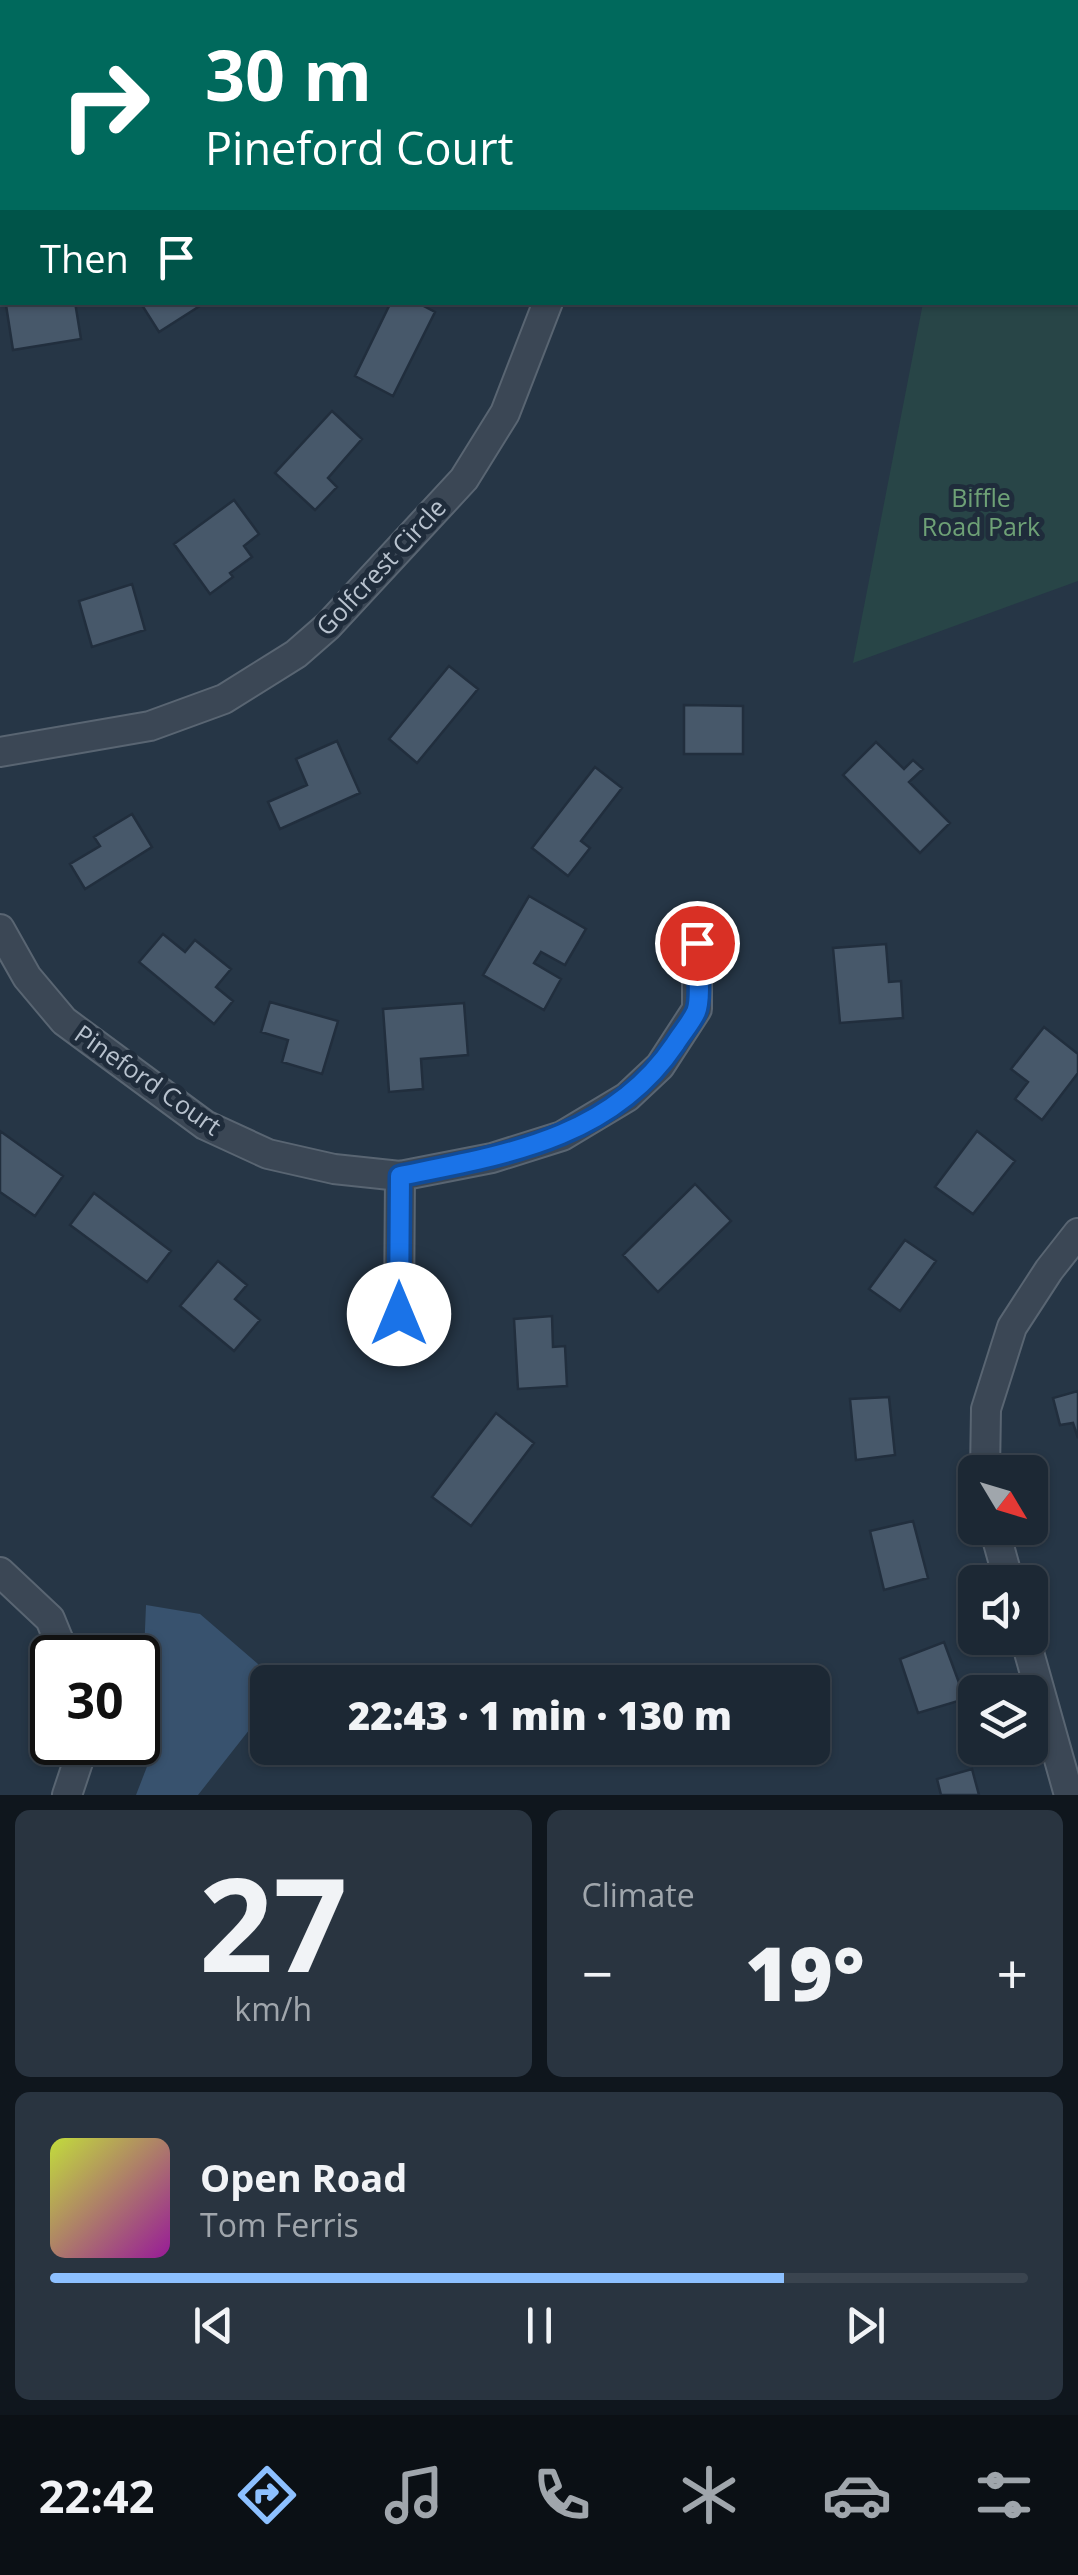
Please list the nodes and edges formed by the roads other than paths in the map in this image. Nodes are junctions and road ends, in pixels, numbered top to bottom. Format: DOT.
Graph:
graph roads {
  1 [pos="547,305"];
  2 [pos="0,752"];
  3 [pos="0,929"];
  4 [pos="697,943"];
  5 [pos="400,1176"];
  6 [pos="1078,1233"];
  7 [pos="399,1314"];
  8 [pos="985,1455"];
  9 [pos="0,1572"];
  10 [pos="57,1635"];
  11 [pos="1030,1655"];
  12 [pos="77,1765"];
  13 [pos="68,1795"];
  14 [pos="1069,1795"];
  1 -- 2 [label="street, Golfcrest Circle"];
  3 -- 5 [label="street, Pineford Court"];
  4 -- 5 [label="street, Pineford Court"];
  5 -- 7 [label="street"];
  6 -- 8 [label="street"];
  9 -- 10 [label="street"];
  11 -- 14 [label="street"];
  12 -- 13 [label="street"];
}
